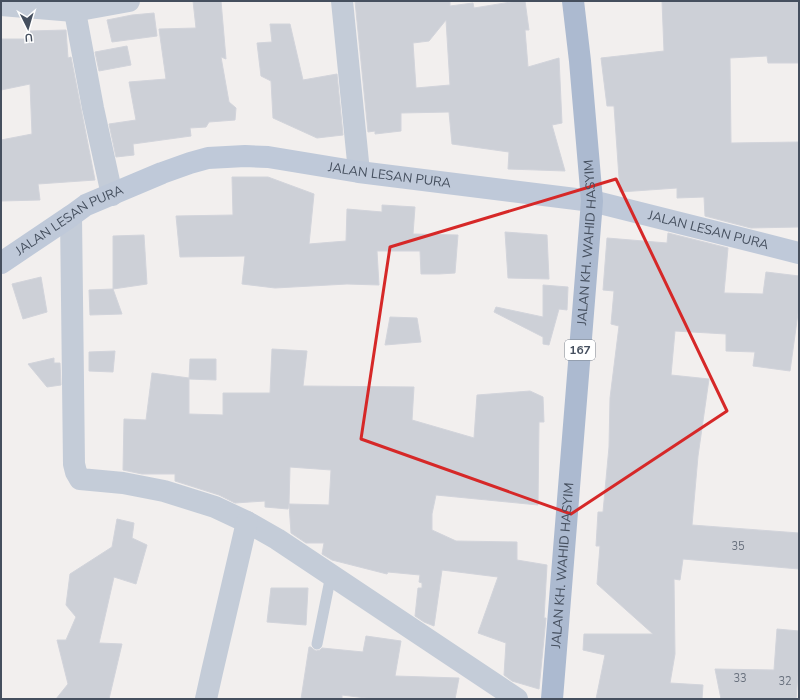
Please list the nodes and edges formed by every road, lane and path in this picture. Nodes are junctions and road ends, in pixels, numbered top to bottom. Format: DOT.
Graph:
graph roads {
  1 [pos="129,1"];
  2 [pos="342,1"];
  3 [pos="573,1"];
  4 [pos="1,5"];
  5 [pos="74,6"];
  6 [pos="359,172"];
  7 [pos="112,195"];
  8 [pos="592,201"];
  9 [pos="71,216"];
  10 [pos="799,253"];
  11 [pos="1,263"];
  12 [pos="247,522"];
  13 [pos="331,575"];
  14 [pos="317,644"];
  15 [pos="206,699"];
  16 [pos="517,699"];
  17 [pos="552,699"];
  1 -- 5 [label="street"];
  2 -- 6 [label="street"];
  3 -- 8 [label="main road, JALAN KH. WAHID HASYIM / 167"];
  4 -- 5 [label="street"];
  5 -- 7 [label="street"];
  6 -- 7 [label="street, JALAN LESAN PURA"];
  6 -- 8 [label="street, JALAN LESAN PURA"];
  7 -- 9 [label="street, JALAN LESAN PURA"];
  8 -- 10 [label="street, JALAN LESAN PURA"];
  8 -- 17 [label="main road, JALAN KH. WAHID HASYIM / 167"];
  9 -- 11 [label="street, JALAN LESAN PURA"];
  9 -- 12 [label="street"];
  12 -- 13 [label="street"];
  12 -- 15 [label="street"];
  13 -- 14 [label="lane"];
  13 -- 16 [label="street"];
}
